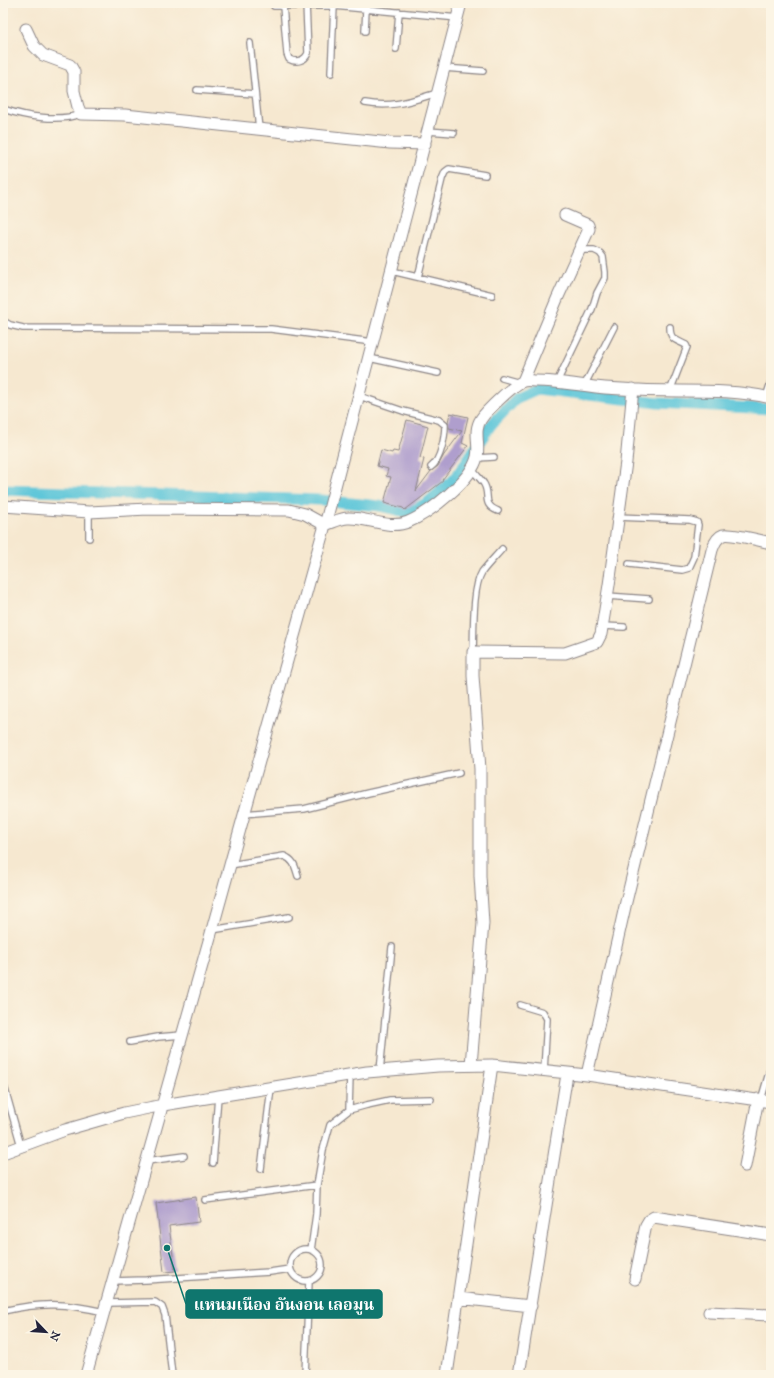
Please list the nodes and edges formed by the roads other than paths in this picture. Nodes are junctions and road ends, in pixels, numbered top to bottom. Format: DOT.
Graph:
graph roads {
  1 [pos="461,3"];
  2 [pos="306,5"];
  3 [pos="274,6"];
  4 [pos="284,6"];
  5 [pos="334,6"];
  6 [pos="366,9"];
  7 [pos="399,12"];
  8 [pos="458,18"];
  9 [pos="26,28"];
  10 [pos="364,31"];
  11 [pos="250,43"];
  12 [pos="396,49"];
  13 [pos="444,68"];
  14 [pos="483,71"];
  15 [pos="331,73"];
  16 [pos="198,90"];
  17 [pos="438,93"];
  18 [pos="255,94"];
  19 [pos="365,103"];
  20 [pos="3,109"];
  21 [pos="81,114"];
  22 [pos="259,129"];
  23 [pos="428,131"];
  24 [pos="454,133"];
  25 [pos="425,144"];
  26 [pos="485,175"];
  27 [pos="565,215"];
  28 [pos="579,250"];
  29 [pos="392,271"];
  30 [pos="418,277"];
  31 [pos="492,295"];
  32 [pos="3,321"];
  33 [pos="670,327"];
  34 [pos="614,328"];
  35 [pos="373,342"];
  36 [pos="369,358"];
  37 [pos="438,373"];
  38 [pos="502,378"];
  39 [pos="522,382"];
  40 [pos="557,382"];
  41 [pos="771,382"];
  42 [pos="584,386"];
  43 [pos="670,391"];
  44 [pos="633,393"];
  45 [pos="359,396"];
  46 [pos="768,398"];
  47 [pos="477,453"];
  48 [pos="494,457"];
  49 [pos="431,467"];
  50 [pos="472,469"];
  51 [pos="3,506"];
  52 [pos="498,511"];
  53 [pos="89,512"];
  54 [pos="617,517"];
  55 [pos="326,520"];
  56 [pos="89,538"];
  57 [pos="771,543"];
  58 [pos="502,549"];
  59 [pos="629,564"];
  60 [pos="607,596"];
  61 [pos="649,599"];
  62 [pos="602,626"];
  63 [pos="624,627"];
  64 [pos="473,652"];
  65 [pos="459,773"];
  66 [pos="244,814"];
  67 [pos="230,865"];
  68 [pos="298,876"];
  69 [pos="289,917"];
  70 [pos="212,930"];
  71 [pos="392,947"];
  72 [pos="520,1005"];
  73 [pos="182,1035"];
  74 [pos="130,1042"];
  75 [pos="471,1065"];
  76 [pos="492,1065"];
  77 [pos="771,1066"];
  78 [pos="380,1071"];
  79 [pos="544,1071"];
  80 [pos="567,1074"];
  81 [pos="350,1075"];
  82 [pos="587,1075"];
  83 [pos="4,1088"];
  84 [pos="271,1088"];
  85 [pos="218,1096"];
  86 [pos="431,1099"];
  87 [pos="763,1100"];
  88 [pos="163,1105"];
  89 [pos="349,1110"];
  90 [pos="21,1146"];
  91 [pos="3,1153"];
  92 [pos="184,1156"];
  93 [pos="147,1161"];
  94 [pos="214,1163"];
  95 [pos="745,1166"];
  96 [pos="261,1170"];
  97 [pos="317,1185"];
  98 [pos="205,1200"];
  99 [pos="771,1235"];
  100 [pos="311,1250"];
  101 [pos="290,1268"];
  102 [pos="635,1279"];
  103 [pos="112,1281"];
  104 [pos="309,1281"];
  105 [pos="458,1298"];
  106 [pos="531,1306"];
  107 [pos="105,1308"];
  108 [pos="3,1310"];
  109 [pos="709,1312"];
  110 [pos="771,1315"];
  111 [pos="86,1375"];
  112 [pos="172,1375"];
  113 [pos="305,1375"];
  114 [pos="448,1375"];
  115 [pos="519,1375"];
  1 -- 8 [label="street"];
  2 -- 4 [label="lane"];
  2 -- 4 [label="lane"];
  2 -- 5 [label="lane"];
  3 -- 4 [label="lane"];
  5 -- 6 [label="lane"];
  5 -- 15 [label="lane"];
  6 -- 7 [label="lane"];
  6 -- 10 [label="lane"];
  7 -- 8 [label="lane"];
  7 -- 12 [label="lane"];
  8 -- 13 [label="street"];
  9 -- 21 [label="street"];
  11 -- 18 [label="lane"];
  13 -- 14 [label="lane"];
  13 -- 17 [label="street"];
  16 -- 18 [label="lane"];
  17 -- 19 [label="lane"];
  17 -- 23 [label="street"];
  18 -- 22 [label="lane"];
  20 -- 21 [label="lane"];
  21 -- 22 [label="street"];
  22 -- 25 [label="street"];
  23 -- 24 [label="lane"];
  23 -- 25 [label="street"];
  25 -- 29 [label="street"];
  26 -- 30 [label="lane"];
  27 -- 28 [label="street"];
  28 -- 39 [label="street"];
  28 -- 40 [label="lane"];
  29 -- 30 [label="lane"];
  29 -- 35 [label="street"];
  30 -- 31 [label="lane"];
  32 -- 35 [label="lane"];
  33 -- 43 [label="lane"];
  34 -- 42 [label="lane"];
  35 -- 36 [label="street"];
  36 -- 37 [label="lane"];
  36 -- 45 [label="street"];
  38 -- 39 [label="lane"];
  39 -- 40 [label="street"];
  39 -- 47 [label="street"];
  40 -- 42 [label="street"];
  41 -- 46 [label="lane"];
  42 -- 44 [label="street"];
  43 -- 44 [label="street"];
  43 -- 46 [label="street"];
  44 -- 54 [label="street"];
  45 -- 49 [label="lane"];
  45 -- 55 [label="street"];
  47 -- 48 [label="lane"];
  47 -- 50 [label="street"];
  50 -- 52 [label="lane"];
  50 -- 55 [label="street"];
  51 -- 53 [label="street"];
  53 -- 55 [label="street"];
  53 -- 56 [label="lane"];
  54 -- 59 [label="lane"];
  54 -- 60 [label="street"];
  55 -- 66 [label="street"];
  57 -- 82 [label="street"];
  58 -- 64 [label="lane"];
  60 -- 61 [label="lane"];
  60 -- 62 [label="street"];
  62 -- 63 [label="lane"];
  62 -- 64 [label="street"];
  64 -- 75 [label="street"];
  65 -- 66 [label="lane"];
  66 -- 67 [label="street"];
  67 -- 68 [label="lane"];
  67 -- 70 [label="street"];
  69 -- 70 [label="lane"];
  70 -- 73 [label="street"];
  71 -- 78 [label="lane"];
  72 -- 79 [label="lane"];
  73 -- 74 [label="lane"];
  73 -- 88 [label="street"];
  75 -- 76 [label="street"];
  75 -- 78 [label="street"];
  76 -- 79 [label="street"];
  76 -- 105 [label="street"];
  77 -- 87 [label="lane"];
  78 -- 81 [label="street"];
  79 -- 80 [label="street"];
  80 -- 82 [label="street"];
  80 -- 106 [label="street"];
  81 -- 84 [label="street"];
  81 -- 89 [label="lane"];
  82 -- 87 [label="street"];
  83 -- 90 [label="lane"];
  84 -- 85 [label="street"];
  84 -- 96 [label="lane"];
  85 -- 88 [label="street"];
  85 -- 94 [label="lane"];
  86 -- 89 [label="lane"];
  87 -- 95 [label="street"];
  88 -- 90 [label="street"];
  88 -- 93 [label="street"];
  89 -- 97 [label="lane"];
  90 -- 91 [label="street"];
  92 -- 93 [label="lane"];
  93 -- 103 [label="street"];
  97 -- 98 [label="lane"];
  97 -- 100 [label="lane"];
  99 -- 102 [label="street"];
  100 -- 101 [label="lane"];
  100 -- 104 [label="lane"];
  101 -- 103 [label="lane"];
  101 -- 104 [label="lane"];
  103 -- 107 [label="street"];
  104 -- 113 [label="lane"];
  105 -- 106 [label="street"];
  105 -- 114 [label="street"];
  106 -- 115 [label="street"];
  107 -- 108 [label="lane"];
  107 -- 111 [label="street"];
  107 -- 112 [label="lane"];
  109 -- 110 [label="street"];
}
